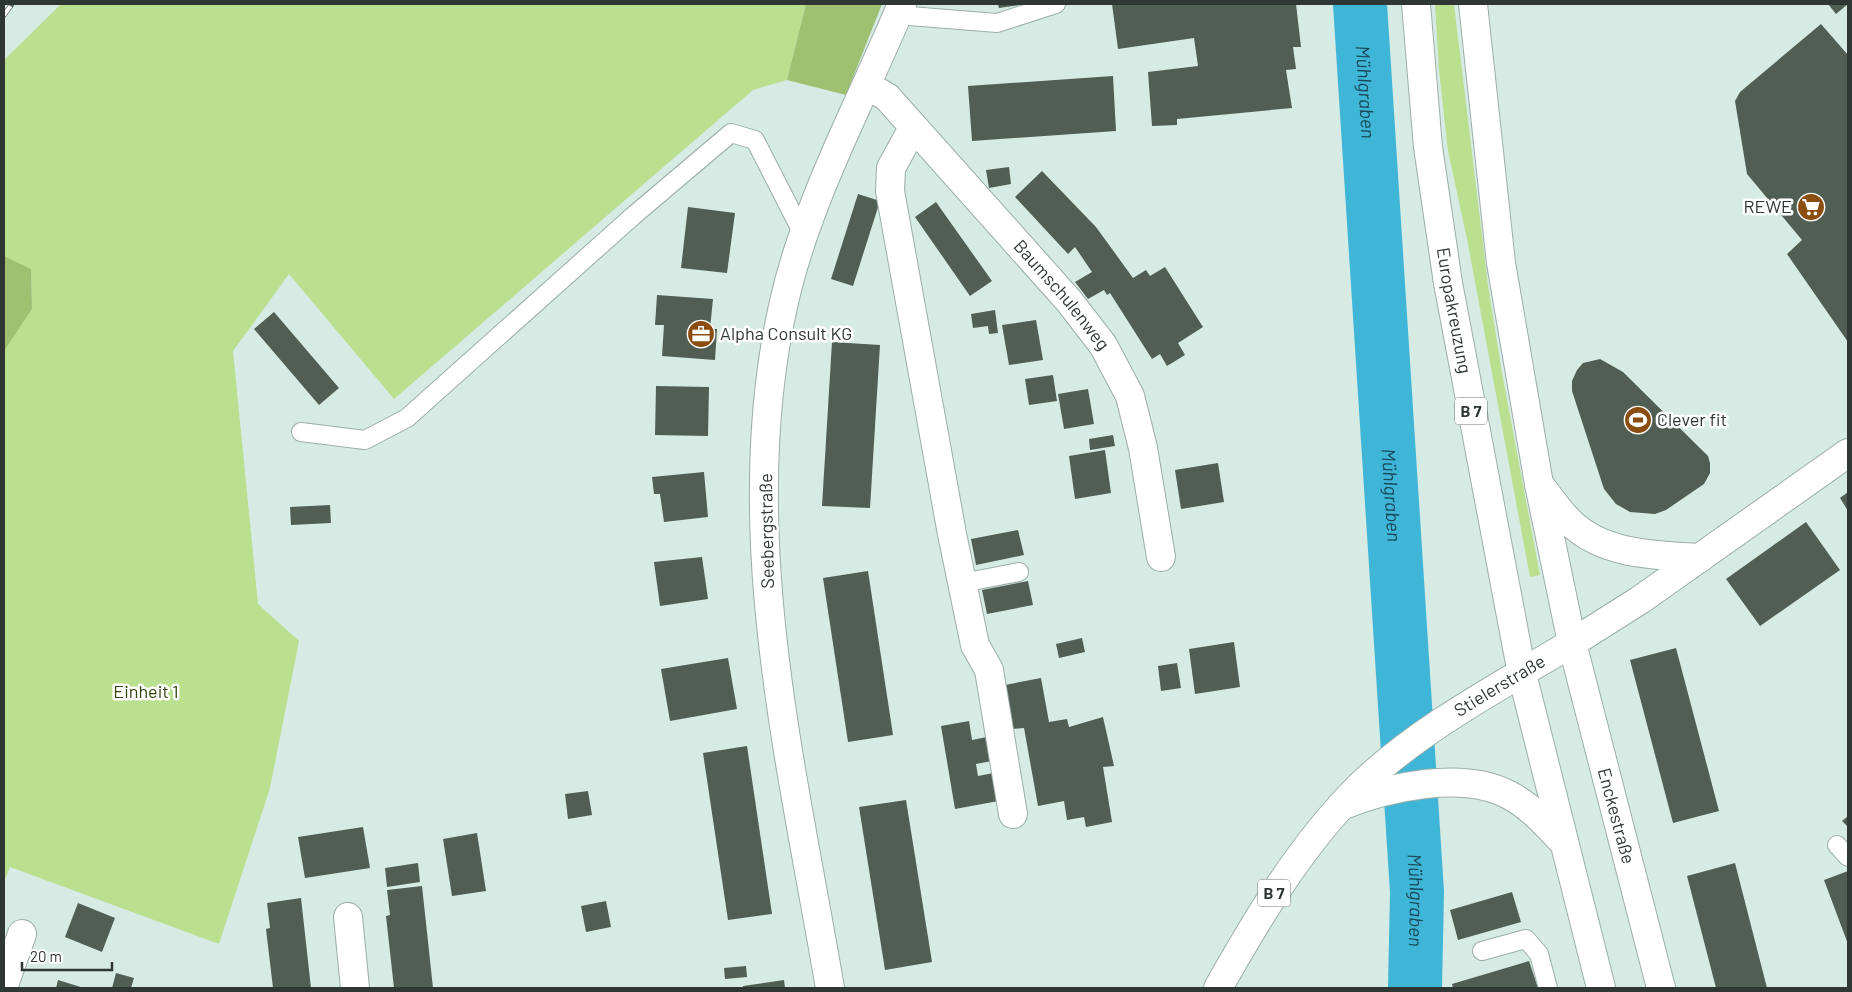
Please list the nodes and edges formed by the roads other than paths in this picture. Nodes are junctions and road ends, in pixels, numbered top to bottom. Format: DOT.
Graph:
graph roads {
  1 [pos="1056,4"];
  2 [pos="1416,4"];
  3 [pos="1472,4"];
  4 [pos="899,10"];
  5 [pos="868,86"];
  6 [pos="913,128"];
  7 [pos="804,236"];
  8 [pos="301,432"];
  9 [pos="1848,453"];
  10 [pos="1539,484"];
  11 [pos="1161,557"];
  12 [pos="1700,558"];
  13 [pos="1019,572"];
  14 [pos="962,583"];
  15 [pos="1572,643"];
  16 [pos="1522,674"];
  17 [pos="1354,797"];
  18 [pos="1013,814"];
  19 [pos="1562,841"];
  20 [pos="348,917"];
  21 [pos="22,934"];
  22 [pos="1482,951"];
  23 [pos="4,985"];
  24 [pos="355,988"];
  25 [pos="830,988"];
  26 [pos="1218,988"];
  27 [pos="1548,988"];
  28 [pos="1601,988"];
  29 [pos="1661,988"];
  1 -- 4 [label="lane"];
  2 -- 16 [label="street, Europakreuzung / B 7"];
  3 -- 10 [label="street"];
  4 -- 5 [label="street, Seebergstraße"];
  5 -- 6 [label="street, Baumschulenweg"];
  5 -- 7 [label="street, Seebergstraße"];
  6 -- 11 [label="street, Baumschulenweg"];
  6 -- 14 [label="street"];
  7 -- 8 [label="lane"];
  7 -- 25 [label="street, Seebergstraße"];
  9 -- 12 [label="street, Stielerstraße"];
  10 -- 12 [label="street"];
  10 -- 15 [label="street"];
  12 -- 15 [label="street, Stielerstraße"];
  13 -- 14 [label="lane"];
  14 -- 18 [label="street"];
  15 -- 16 [label="street, Stielerstraße / B 7"];
  15 -- 29 [label="street, Enckestraße"];
  16 -- 17 [label="street, Stielerstraße / B 7"];
  16 -- 19 [label="street"];
  17 -- 19 [label="street"];
  17 -- 26 [label="street, Stielerstraße / B 7"];
  19 -- 28 [label="street"];
  20 -- 24 [label="street"];
  21 -- 23 [label="street"];
  22 -- 27 [label="lane"];
}
